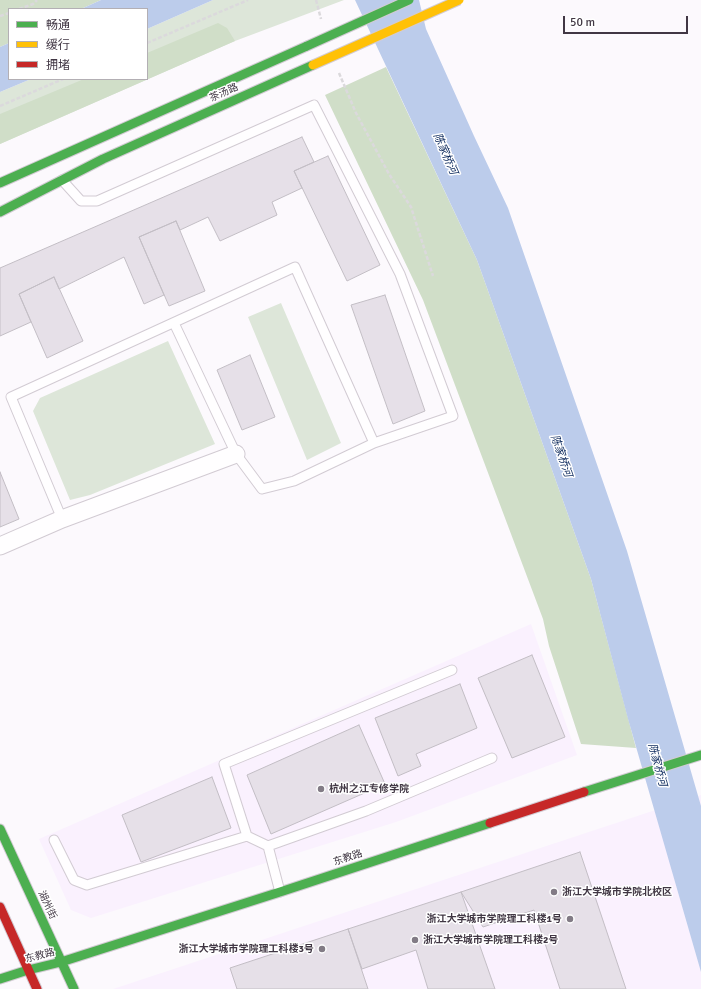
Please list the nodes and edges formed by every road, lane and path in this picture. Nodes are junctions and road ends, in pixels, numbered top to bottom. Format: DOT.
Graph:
graph roads {
  1 [pos="38,0"];
  2 [pos="248,0"];
  3 [pos="409,0"];
  4 [pos="459,0"];
  5 [pos="22,8"];
  6 [pos="148,43"];
  7 [pos="337,69"];
  8 [pos="61,80"];
  9 [pos="0,106"];
  10 [pos="62,180"];
  11 [pos="0,183"];
  12 [pos="0,212"];
  13 [pos="433,276"];
  14 [pos="174,323"];
  15 [pos="374,443"];
  16 [pos="236,454"];
  17 [pos="62,519"];
  18 [pos="0,546"];
  19 [pos="452,670"];
  20 [pos="701,755"];
  21 [pos="492,758"];
  22 [pos="0,829"];
  23 [pos="247,836"];
  24 [pos="54,840"];
  25 [pos="268,846"];
  26 [pos="280,892"];
  27 [pos="0,907"];
  28 [pos="61,962"];
  29 [pos="28,970"];
  30 [pos="0,979"];
  31 [pos="35,984"];
  32 [pos="74,989"];
  1 -- 5 [label="path"];
  2 -- 6 [label="path"];
  3 -- 11 [label="street, 茶汤路, bridge"];
  4 -- 10 [label="street, 茶汤路, bridge"];
  7 -- 13 [label="path"];
  8 -- 9 [label="path"];
  10 -- 12 [label="street, 茶汤路"];
  10 -- 15 [label="lane"];
  14 -- 15 [label="lane"];
  14 -- 16 [label="lane"];
  14 -- 17 [label="lane"];
  15 -- 16 [label="lane"];
  16 -- 17 [label="street"];
  17 -- 18 [label="street"];
  19 -- 23 [label="lane"];
  20 -- 26 [label="street, 东教路"];
  21 -- 25 [label="lane"];
  22 -- 28 [label="street, 湖州街"];
  23 -- 24 [label="lane"];
  23 -- 25 [label="lane"];
  25 -- 26 [label="lane"];
  26 -- 28 [label="street, 东教路"];
  27 -- 29 [label="street"];
  28 -- 29 [label="street, 东教路"];
  28 -- 32 [label="street, 湖州街"];
  29 -- 30 [label="street, 东教路"];
  29 -- 31 [label="street"];
}
